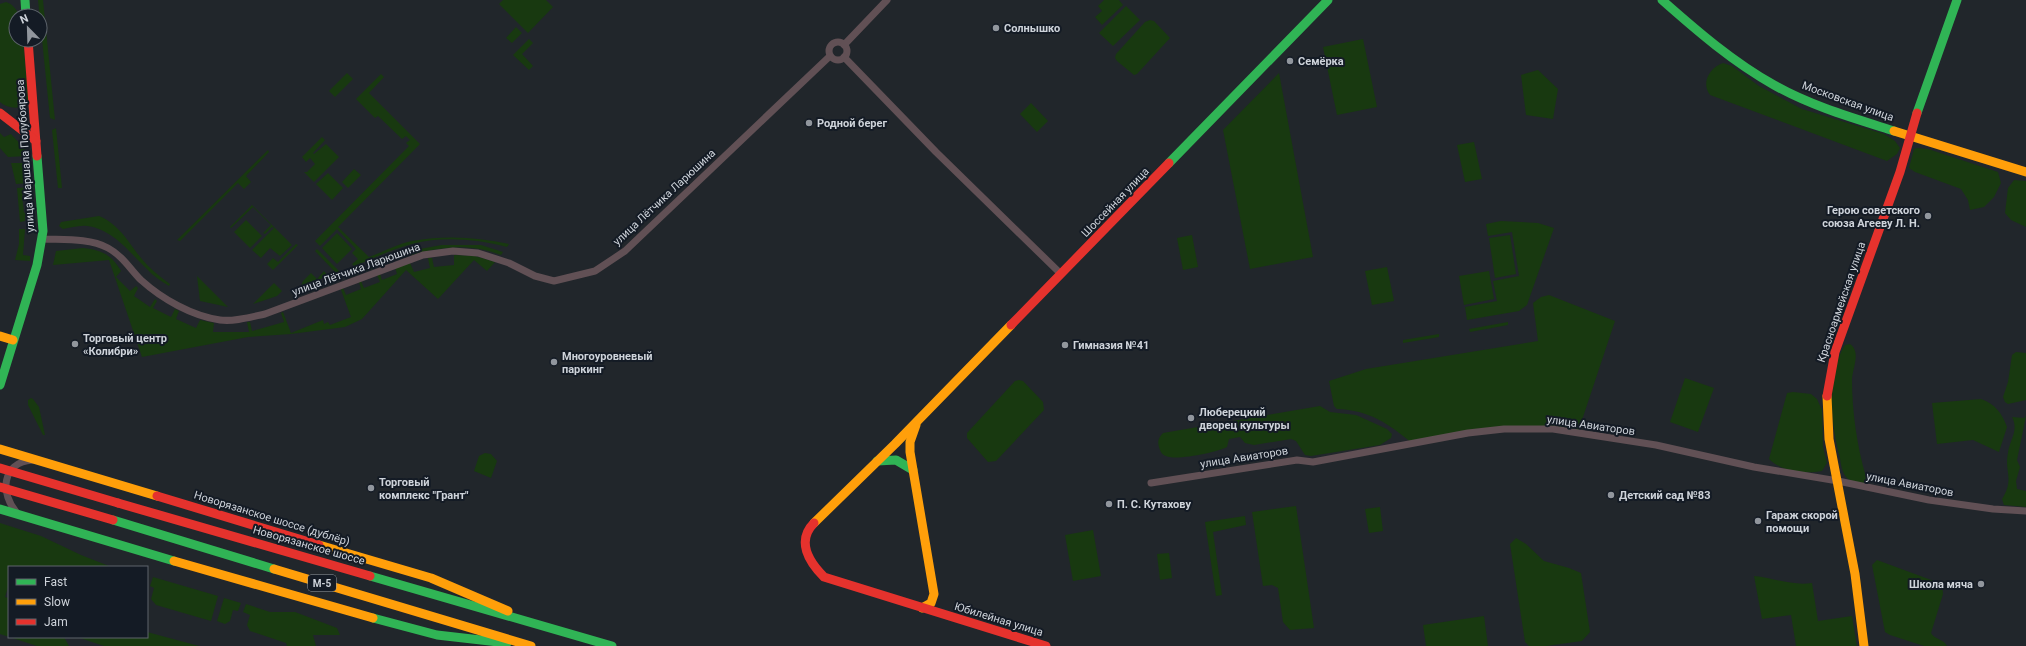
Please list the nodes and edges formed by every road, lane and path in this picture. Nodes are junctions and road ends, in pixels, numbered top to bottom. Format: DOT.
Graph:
graph roads {
  1 [pos="887,0"];
  2 [pos="1328,0"];
  3 [pos="1662,0"];
  4 [pos="1956,0"];
  5 [pos="844,45"];
  6 [pos="29,48"];
  7 [pos="830,56"];
  8 [pos="844,57"];
  9 [pos="0,112"];
  10 [pos="1910,135"];
  11 [pos="36,141"];
  12 [pos="2026,172"];
  13 [pos="42,239"];
  14 [pos="1061,274"];
  15 [pos="0,336"];
  16 [pos="13,340"];
  17 [pos="0,385"];
  18 [pos="918,420"];
  19 [pos="0,449"];
  20 [pos="36,460"];
  21 [pos="875,462"];
  22 [pos="0,468"];
  23 [pos="913,470"];
  24 [pos="1838,481"];
  25 [pos="1151,483"];
  26 [pos="0,487"];
  27 [pos="0,509"];
  28 [pos="2026,512"];
  29 [pos="21,516"];
  30 [pos="934,594"];
  31 [pos="922,608"];
  32 [pos="946,615"];
  33 [pos="532,622"];
  34 [pos="530,646"];
  35 [pos="612,646"];
  36 [pos="1046,646"];
  37 [pos="1864,646"];
  1 -- 5 [label="street, улица Лётчика Ларюшина"];
  2 -- 14 [label="main road, Шоссейная улица"];
  3 -- 10 [label="main road, Московская улица"];
  4 -- 10 [label="main road, Красноармейская улица"];
  5 -- 7 [label="street, улица Лётчика Ларюшина"];
  5 -- 8 [label="street"];
  6 -- 11 [label="main road, улица Маршала Полубоярова"];
  7 -- 8 [label="street"];
  7 -- 13 [label="street, улица Лётчика Ларюшина"];
  8 -- 14 [label="street"];
  9 -- 11 [label="main road"];
  10 -- 12 [label="main road, Московская улица"];
  10 -- 24 [label="main road, Красноармейская улица"];
  11 -- 13 [label="main road, улица Маршала Полубоярова"];
  13 -- 16 [label="main road, улица Маршала Полубоярова"];
  14 -- 18 [label="main road, Шоссейная улица"];
  15 -- 16 [label="main road"];
  16 -- 17 [label="main road, улица Маршала Полубоярова"];
  18 -- 21 [label="main road, Шоссейная улица"];
  18 -- 23 [label="main road, Шоссейная улица"];
  19 -- 20 [label="main road, Новорязанское шоссе (дублёр)"];
  20 -- 29 [label="street"];
  20 -- 33 [label="main road, Новорязанское шоссе (дублёр)"];
  21 -- 23 [label="main road"];
  21 -- 31 [label="main road, Юбилейная улица"];
  22 -- 33 [label="main road, Новорязанское шоссе / М-5, bridge"];
  23 -- 30 [label="main road, Шоссейная улица"];
  24 -- 25 [label="street, улица Авиаторов"];
  24 -- 28 [label="street, улица Авиаторов"];
  24 -- 37 [label="main road, Красноармейская улица"];
  26 -- 34 [label="main road, М-5, bridge"];
  27 -- 29 [label="main road"];
  29 -- 34 [label="main road"];
  30 -- 31 [label="main road"];
  30 -- 32 [label="main road, Юбилейная улица"];
  31 -- 32 [label="main road, Юбилейная улица"];
  32 -- 36 [label="main road, Юбилейная улица"];
  33 -- 35 [label="main road, Новорязанское шоссе / М-5"];
}
